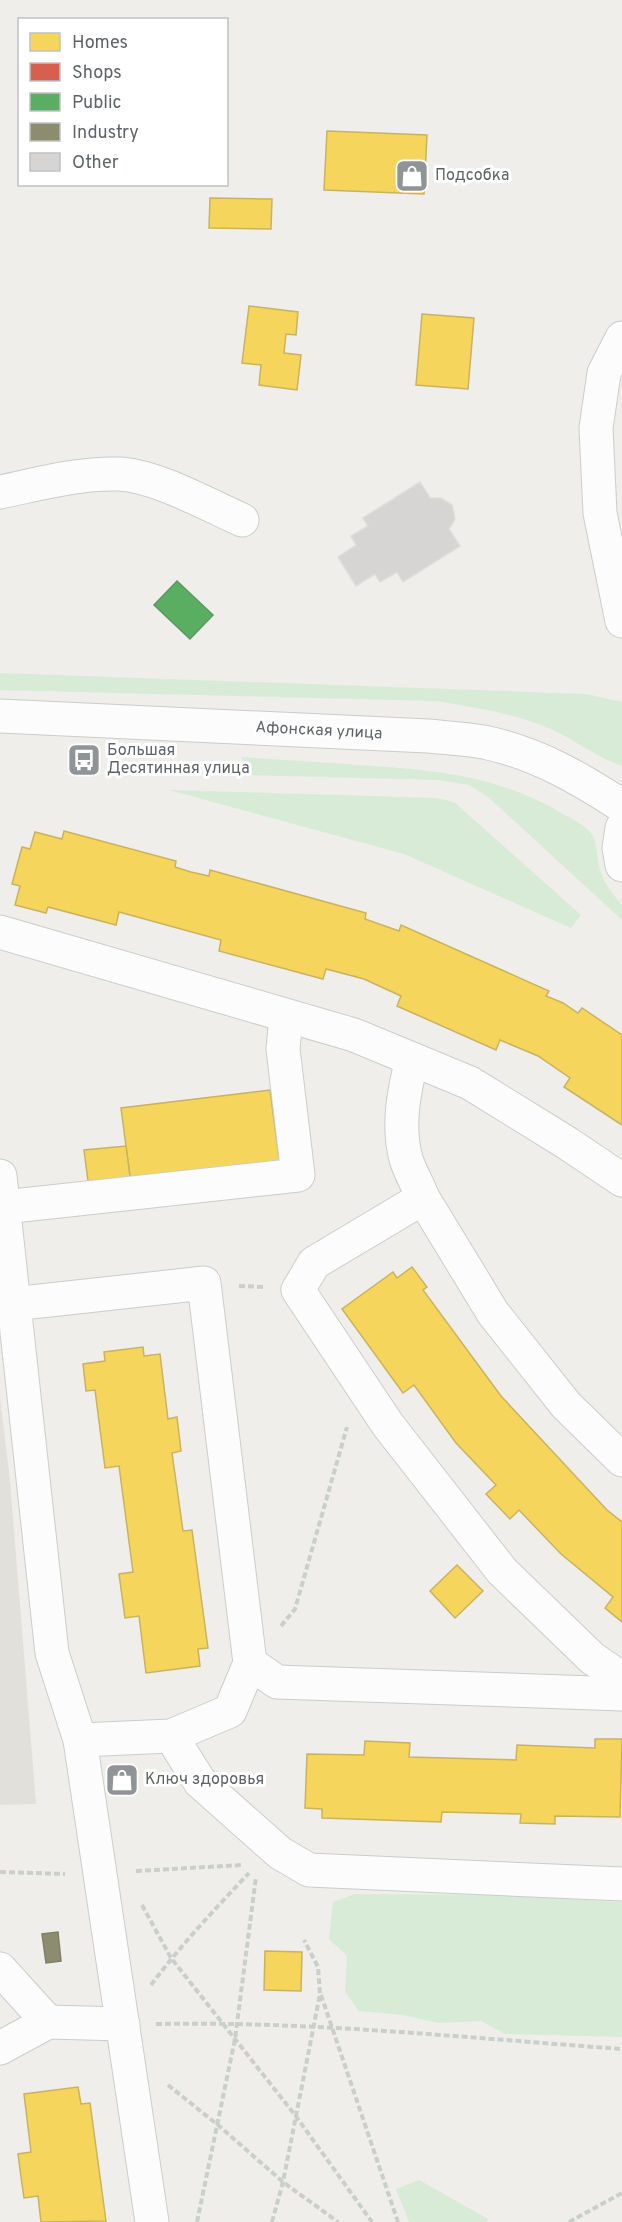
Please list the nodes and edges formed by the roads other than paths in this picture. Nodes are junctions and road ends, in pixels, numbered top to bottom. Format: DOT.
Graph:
graph roads {
  1 [pos="622,338"];
  2 [pos="0,492"];
  3 [pos="242,520"];
  4 [pos="622,621"];
  5 [pos="0,716"];
  6 [pos="622,806"];
  7 [pos="622,828"];
  8 [pos="622,865"];
  9 [pos="0,932"];
  10 [pos="286,1017"];
  11 [pos="412,1059"];
  12 [pos="622,1180"];
  13 [pos="423,1198"];
  14 [pos="3,1213"];
  15 [pos="13,1304"];
  16 [pos="622,1460"];
  17 [pos="250,1663"];
  18 [pos="622,1679"];
  19 [pos="622,1694"];
  20 [pos="171,1736"];
  21 [pos="80,1740"];
  22 [pos="622,1884"];
  23 [pos="0,1969"];
  24 [pos="48,2022"];
  25 [pos="123,2024"];
  26 [pos="0,2048"];
  27 [pos="152,2222"];
  1 -- 4 [label="street"];
  2 -- 3 [label="street"];
  5 -- 6 [label="street, Афонская улица"];
  7 -- 8 [label="street"];
  9 -- 10 [label="street"];
  10 -- 11 [label="street"];
  10 -- 14 [label="street"];
  11 -- 12 [label="street"];
  11 -- 13 [label="street"];
  13 -- 16 [label="street"];
  13 -- 18 [label="street"];
  14 -- 15 [label="street"];
  15 -- 17 [label="street"];
  15 -- 21 [label="street"];
  17 -- 19 [label="street"];
  17 -- 20 [label="street"];
  20 -- 21 [label="street"];
  20 -- 22 [label="street"];
  21 -- 25 [label="street"];
  23 -- 24 [label="street"];
  24 -- 25 [label="street"];
  24 -- 26 [label="street"];
  25 -- 27 [label="street"];
}
